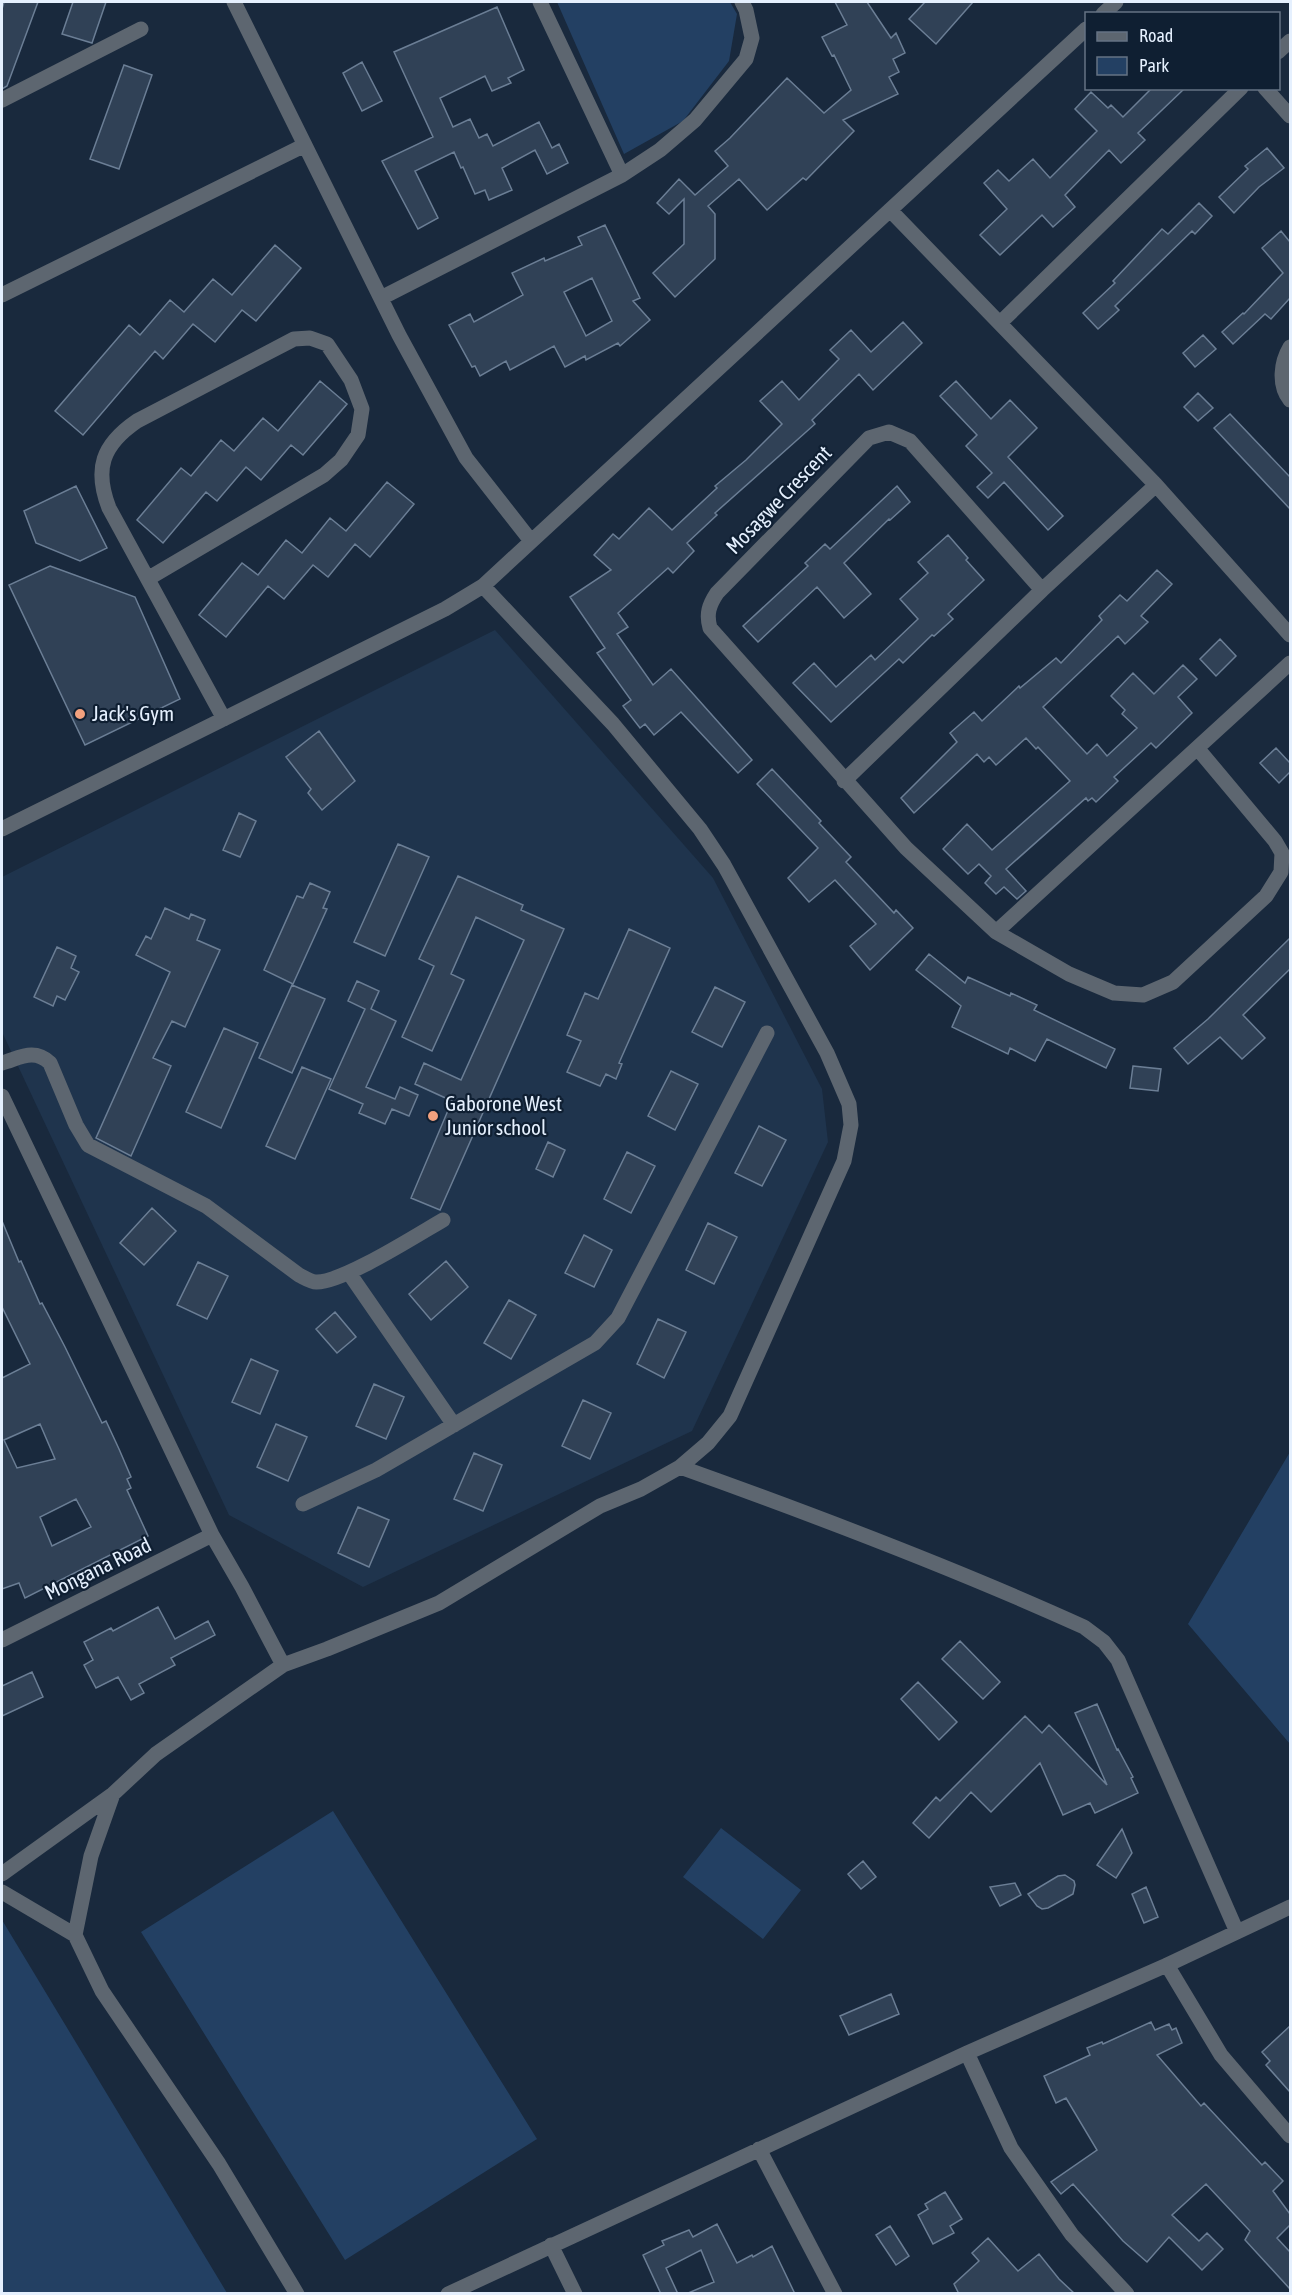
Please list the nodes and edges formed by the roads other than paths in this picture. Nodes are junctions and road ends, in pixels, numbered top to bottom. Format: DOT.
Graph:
graph roads {
  1 [pos="234,2"];
  2 [pos="540,2"];
  3 [pos="741,2"];
  4 [pos="141,29"];
  5 [pos="1085,30"];
  6 [pos="1239,90"];
  7 [pos="1267,90"];
  8 [pos="2,100"];
  9 [pos="1290,116"];
  10 [pos="305,145"];
  11 [pos="622,176"];
  12 [pos="890,210"];
  13 [pos="2,295"];
  14 [pos="381,298"];
  15 [pos="1001,322"];
  16 [pos="1290,347"];
  17 [pos="1290,400"];
  18 [pos="1156,484"];
  19 [pos="531,541"];
  20 [pos="149,578"];
  21 [pos="483,586"];
  22 [pos="1042,590"];
  23 [pos="1290,636"];
  24 [pos="1290,663"];
  25 [pos="224,719"];
  26 [pos="1198,749"];
  27 [pos="844,781"];
  28 [pos="2,829"];
  29 [pos="996,932"];
  30 [pos="767,1033"];
  31 [pos="2,1064"];
  32 [pos="2,1096"];
  33 [pos="443,1220"];
  34 [pos="349,1273"];
  35 [pos="454,1425"];
  36 [pos="680,1467"];
  37 [pos="303,1504"];
  38 [pos="212,1535"];
  39 [pos="3,1634"];
  40 [pos="283,1665"];
  41 [pos="113,1794"];
  42 [pos="2,1874"];
  43 [pos="2,1892"];
  44 [pos="1290,1907"];
  45 [pos="1237,1932"];
  46 [pos="75,1935"];
  47 [pos="1167,1965"];
  48 [pos="967,2053"];
  49 [pos="1290,2136"];
  50 [pos="759,2150"];
  51 [pos="551,2245"];
  52 [pos="297,2294"];
  53 [pos="448,2294"];
  54 [pos="575,2294"];
  55 [pos="835,2294"];
  56 [pos="1126,2294"];
  1 -- 10 [label="street"];
  2 -- 11 [label="street"];
  3 -- 11 [label="street"];
  4 -- 8 [label="street"];
  5 -- 12 [label="street"];
  6 -- 15 [label="street"];
  7 -- 9 [label="street"];
  10 -- 13 [label="street"];
  10 -- 14 [label="street"];
  11 -- 14 [label="street"];
  12 -- 15 [label="street"];
  12 -- 19 [label="street"];
  14 -- 19 [label="street"];
  15 -- 18 [label="street"];
  16 -- 17 [label="street"];
  18 -- 22 [label="street"];
  18 -- 23 [label="street"];
  19 -- 21 [label="street"];
  20 -- 20 [label="street"];
  20 -- 25 [label="street"];
  21 -- 25 [label="street"];
  21 -- 36 [label="street"];
  22 -- 27 [label="street"];
  22 -- 27 [label="street, Mosagwe Crescent"];
  24 -- 26 [label="street"];
  25 -- 28 [label="street"];
  26 -- 29 [label="street"];
  26 -- 29 [label="street, Mosagwe Crescent"];
  27 -- 29 [label="street, Mosagwe Crescent"];
  30 -- 35 [label="street"];
  31 -- 34 [label="street"];
  32 -- 38 [label="street"];
  33 -- 34 [label="street"];
  34 -- 35 [label="street"];
  35 -- 37 [label="street"];
  36 -- 40 [label="street"];
  36 -- 45 [label="street"];
  38 -- 39 [label="street, Mongana Road"];
  38 -- 40 [label="street"];
  40 -- 41 [label="street"];
  41 -- 42 [label="street"];
  41 -- 46 [label="street"];
  43 -- 46 [label="street"];
  44 -- 45 [label="street"];
  45 -- 47 [label="street"];
  46 -- 52 [label="street"];
  47 -- 48 [label="street"];
  47 -- 49 [label="street"];
  48 -- 50 [label="street"];
  48 -- 56 [label="street"];
  50 -- 51 [label="street"];
  50 -- 55 [label="street"];
  51 -- 53 [label="street"];
  51 -- 54 [label="street"];
}
